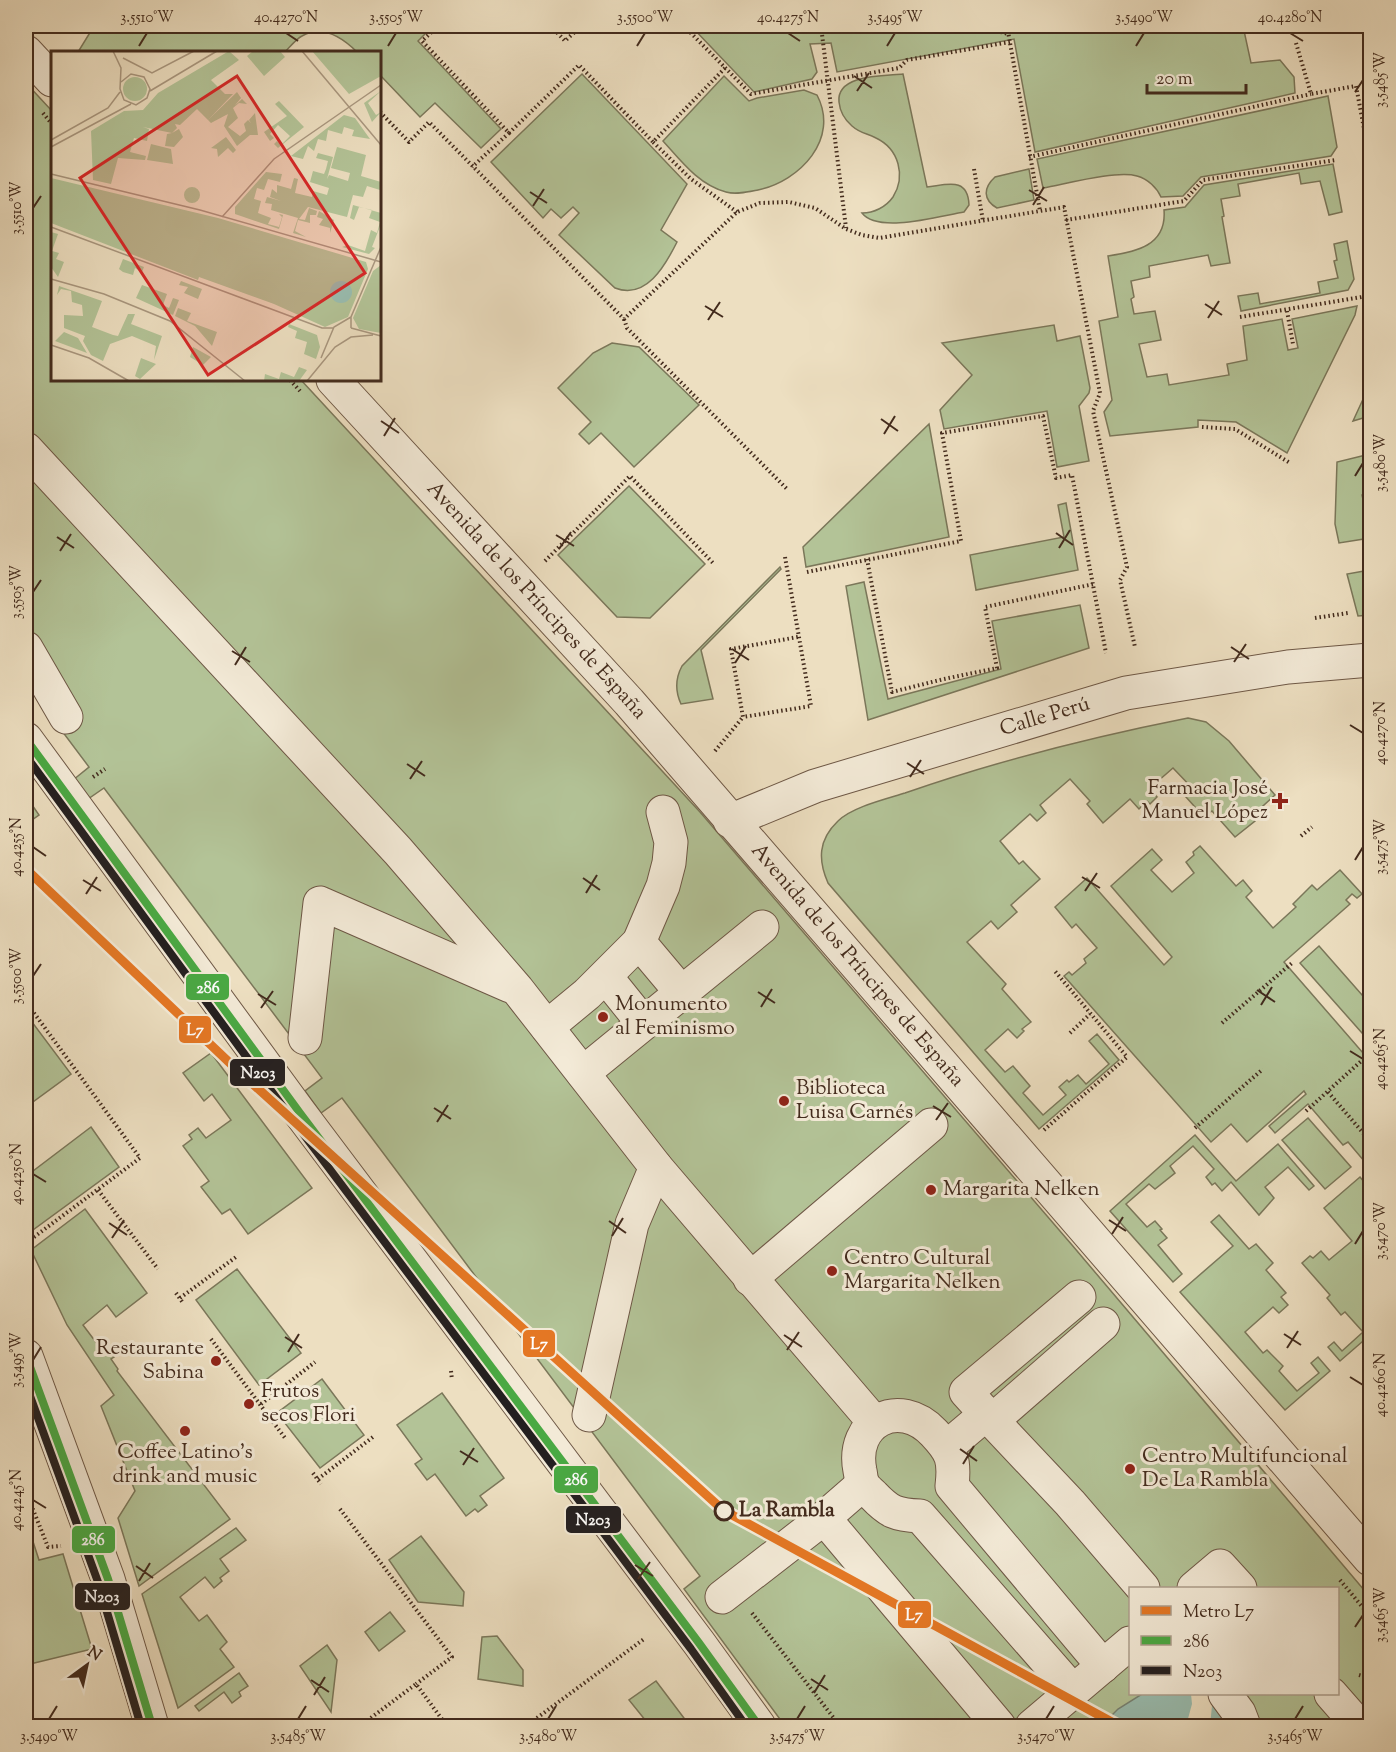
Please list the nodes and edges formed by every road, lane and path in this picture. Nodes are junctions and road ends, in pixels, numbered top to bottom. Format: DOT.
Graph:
graph roads {
  1 [pos="331,26"];
  2 [pos="438,26"];
  3 [pos="551,26"];
  4 [pos="581,26"];
  5 [pos="684,26"];
  6 [pos="821,26"];
  7 [pos="979,26"];
  8 [pos="1007,26"];
  9 [pos="325,31"];
  10 [pos="1008,34"];
  11 [pos="1010,42"];
  12 [pos="1296,43"];
  13 [pos="26,52"];
  14 [pos="725,68"];
  15 [pos="51,79"];
  16 [pos="828,80"];
  17 [pos="1311,94"];
  18 [pos="381,113"];
  19 [pos="509,132"];
  20 [pos="1366,140"];
  21 [pos="653,142"];
  22 [pos="1029,157"];
  23 [pos="1336,160"];
  24 [pos="472,167"];
  25 [pos="974,169"];
  26 [pos="1040,211"];
  27 [pos="737,212"];
  28 [pos="1066,220"];
  29 [pos="983,221"];
  30 [pos="846,229"];
  31 [pos="1362,297"];
  32 [pos="1287,311"];
  33 [pos="1240,318"];
  34 [pos="624,319"];
  35 [pos="1293,344"];
  36 [pos="334,381"];
  37 [pos="1202,427"];
  38 [pos="26,449"];
  39 [pos="1290,463"];
  40 [pos="788,490"];
  41 [pos="784,557"];
  42 [pos="867,559"];
  43 [pos="544,561"];
  44 [pos="713,563"];
  45 [pos="807,572"];
  46 [pos="1094,584"];
  47 [pos="1348,613"];
  48 [pos="1315,618"];
  49 [pos="798,637"];
  50 [pos="1135,647"];
  51 [pos="26,648"];
  52 [pos="1106,654"];
  53 [pos="1371,660"];
  54 [pos="66,717"];
  55 [pos="744,717"];
  56 [pos="26,739"];
  57 [pos="713,753"];
  58 [pos="663,812"];
  59 [pos="730,821"];
  60 [pos="1312,827"];
  61 [pos="1301,836"];
  62 [pos="762,927"];
  63 [pos="639,942"];
  64 [pos="1292,963"];
  65 [pos="1054,970"];
  66 [pos="606,976"];
  67 [pos="518,989"];
  68 [pos="681,992"];
  69 [pos="26,1002"];
  70 [pos="1090,1014"];
  71 [pos="643,1023"];
  72 [pos="1222,1023"];
  73 [pos="547,1027"];
  74 [pos="1070,1033"];
  75 [pos="305,1038"];
  76 [pos="1371,1053"];
  77 [pos="1263,1069"];
  78 [pos="582,1072"];
  79 [pos="1328,1092"];
  80 [pos="1306,1111"];
  81 [pos="931,1125"];
  82 [pos="1195,1128"];
  83 [pos="1036,1138"];
  84 [pos="1371,1141"];
  85 [pos="656,1167"];
  86 [pos="98,1191"];
  87 [pos="26,1243"];
  88 [pos="236,1257"];
  89 [pos="158,1269"];
  90 [pos="750,1279"];
  91 [pos="176,1293"];
  92 [pos="1079,1297"];
  93 [pos="180,1299"];
  94 [pos="183,1303"];
  95 [pos="1103,1324"];
  96 [pos="211,1339"];
  97 [pos="26,1356"];
  98 [pos="315,1362"];
  99 [pos="261,1404"];
  100 [pos="589,1414"];
  101 [pos="989,1417"];
  102 [pos="873,1422"];
  103 [pos="373,1437"];
  104 [pos="285,1438"];
  105 [pos="947,1447"];
  106 [pos="313,1473"];
  107 [pos="863,1484"];
  108 [pos="340,1509"];
  109 [pos="824,1518"];
  110 [pos="1371,1559"];
  111 [pos="1142,1587"];
  112 [pos="1195,1587"];
  113 [pos="1239,1587"];
  114 [pos="728,1593"];
  115 [pos="644,1639"];
  116 [pos="1129,1645"];
  117 [pos="1103,1666"];
  118 [pos="416,1684"];
  119 [pos="1073,1691"];
  120 [pos="1226,1695"];
  121 [pos="1332,1695"];
  122 [pos="152,1726"];
  123 [pos="360,1726"];
  124 [pos="447,1726"];
  125 [pos="526,1726"];
  126 [pos="759,1726"];
  127 [pos="840,1726"];
  128 [pos="999,1726"];
  129 [pos="1032,1726"];
  130 [pos="1244,1726"];
  131 [pos="1359,1726"];
  1 -- 9 [label="path"];
  2 -- 19 [label="path"];
  3 -- 4 [label="path"];
  5 -- 14 [label="path"];
  6 -- 16 [label="path"];
  7 -- 10 [label="path"];
  8 -- 10 [label="path"];
  10 -- 11 [label="path"];
  11 -- 16 [label="path"];
  11 -- 22 [label="path"];
  12 -- 17 [label="path"];
  13 -- 15 [label="street"];
  14 -- 16 [label="path"];
  14 -- 21 [label="path"];
  16 -- 30 [label="path"];
  17 -- 20 [label="path"];
  17 -- 22 [label="path"];
  18 -- 24 [label="path"];
  19 -- 21 [label="path"];
  19 -- 24 [label="path"];
  21 -- 27 [label="path"];
  22 -- 26 [label="path"];
  23 -- 28 [label="path"];
  24 -- 34 [label="path"];
  25 -- 29 [label="path"];
  26 -- 28 [label="path"];
  26 -- 29 [label="path"];
  27 -- 30 [label="path"];
  27 -- 34 [label="path"];
  28 -- 50 [label="path"];
  29 -- 30 [label="path"];
  31 -- 32 [label="path"];
  32 -- 33 [label="path"];
  32 -- 35 [label="path"];
  34 -- 40 [label="path"];
  36 -- 59 [label="street, Avenida de los Príncipes de España"];
  37 -- 39 [label="path"];
  38 -- 67 [label="street"];
  41 -- 49 [label="path"];
  42 -- 45 [label="path"];
  42 -- 46 [label="path"];
  42 -- 46 [label="path"];
  43 -- 44 [label="path"];
  46 -- 52 [label="path"];
  47 -- 48 [label="path"];
  49 -- 55 [label="path"];
  49 -- 55 [label="path"];
  51 -- 54 [label="street"];
  53 -- 59 [label="street, Calle Perú"];
  55 -- 57 [label="path"];
  56 -- 126 [label="street"];
  58 -- 63 [label="street"];
  59 -- 110 [label="street, Avenida de los Príncipes de España"];
  60 -- 61 [label="path"];
  62 -- 68 [label="street"];
  63 -- 66 [label="street"];
  63 -- 68 [label="street"];
  64 -- 72 [label="path"];
  65 -- 70 [label="path"];
  66 -- 71 [label="street"];
  66 -- 73 [label="street"];
  67 -- 73 [label="street"];
  67 -- 75 [label="street"];
  68 -- 71 [label="street"];
  69 -- 86 [label="path"];
  70 -- 74 [label="path"];
  70 -- 83 [label="path"];
  71 -- 78 [label="street"];
  73 -- 78 [label="street"];
  76 -- 79 [label="path"];
  77 -- 82 [label="path"];
  78 -- 85 [label="street"];
  79 -- 80 [label="path"];
  79 -- 84 [label="path"];
  81 -- 90 [label="street"];
  85 -- 90 [label="street"];
  85 -- 100 [label="street"];
  86 -- 87 [label="path"];
  86 -- 89 [label="path"];
  88 -- 93 [label="path"];
  90 -- 102 [label="street"];
  91 -- 93 [label="path"];
  92 -- 101 [label="street"];
  93 -- 94 [label="path"];
  95 -- 101 [label="street"];
  96 -- 99 [label="path"];
  97 -- 122 [label="street"];
  98 -- 99 [label="path"];
  99 -- 104 [label="path"];
  101 -- 105 [label="street"];
  101 -- 111 [label="street"];
  102 -- 105 [label="street"];
  102 -- 107 [label="street"];
  103 -- 106 [label="path"];
  105 -- 117 [label="street"];
  107 -- 109 [label="street"];
  107 -- 119 [label="street"];
  108 -- 118 [label="path"];
  109 -- 114 [label="street"];
  109 -- 128 [label="street"];
  112 -- 113 [label="street"];
  114 -- 127 [label="path"];
  115 -- 125 [label="path"];
  116 -- 117 [label="street"];
  117 -- 119 [label="street"];
  118 -- 123 [label="path"];
  118 -- 124 [label="path"];
  119 -- 129 [label="street"];
  120 -- 130 [label="street"];
  121 -- 131 [label="street"];
}
